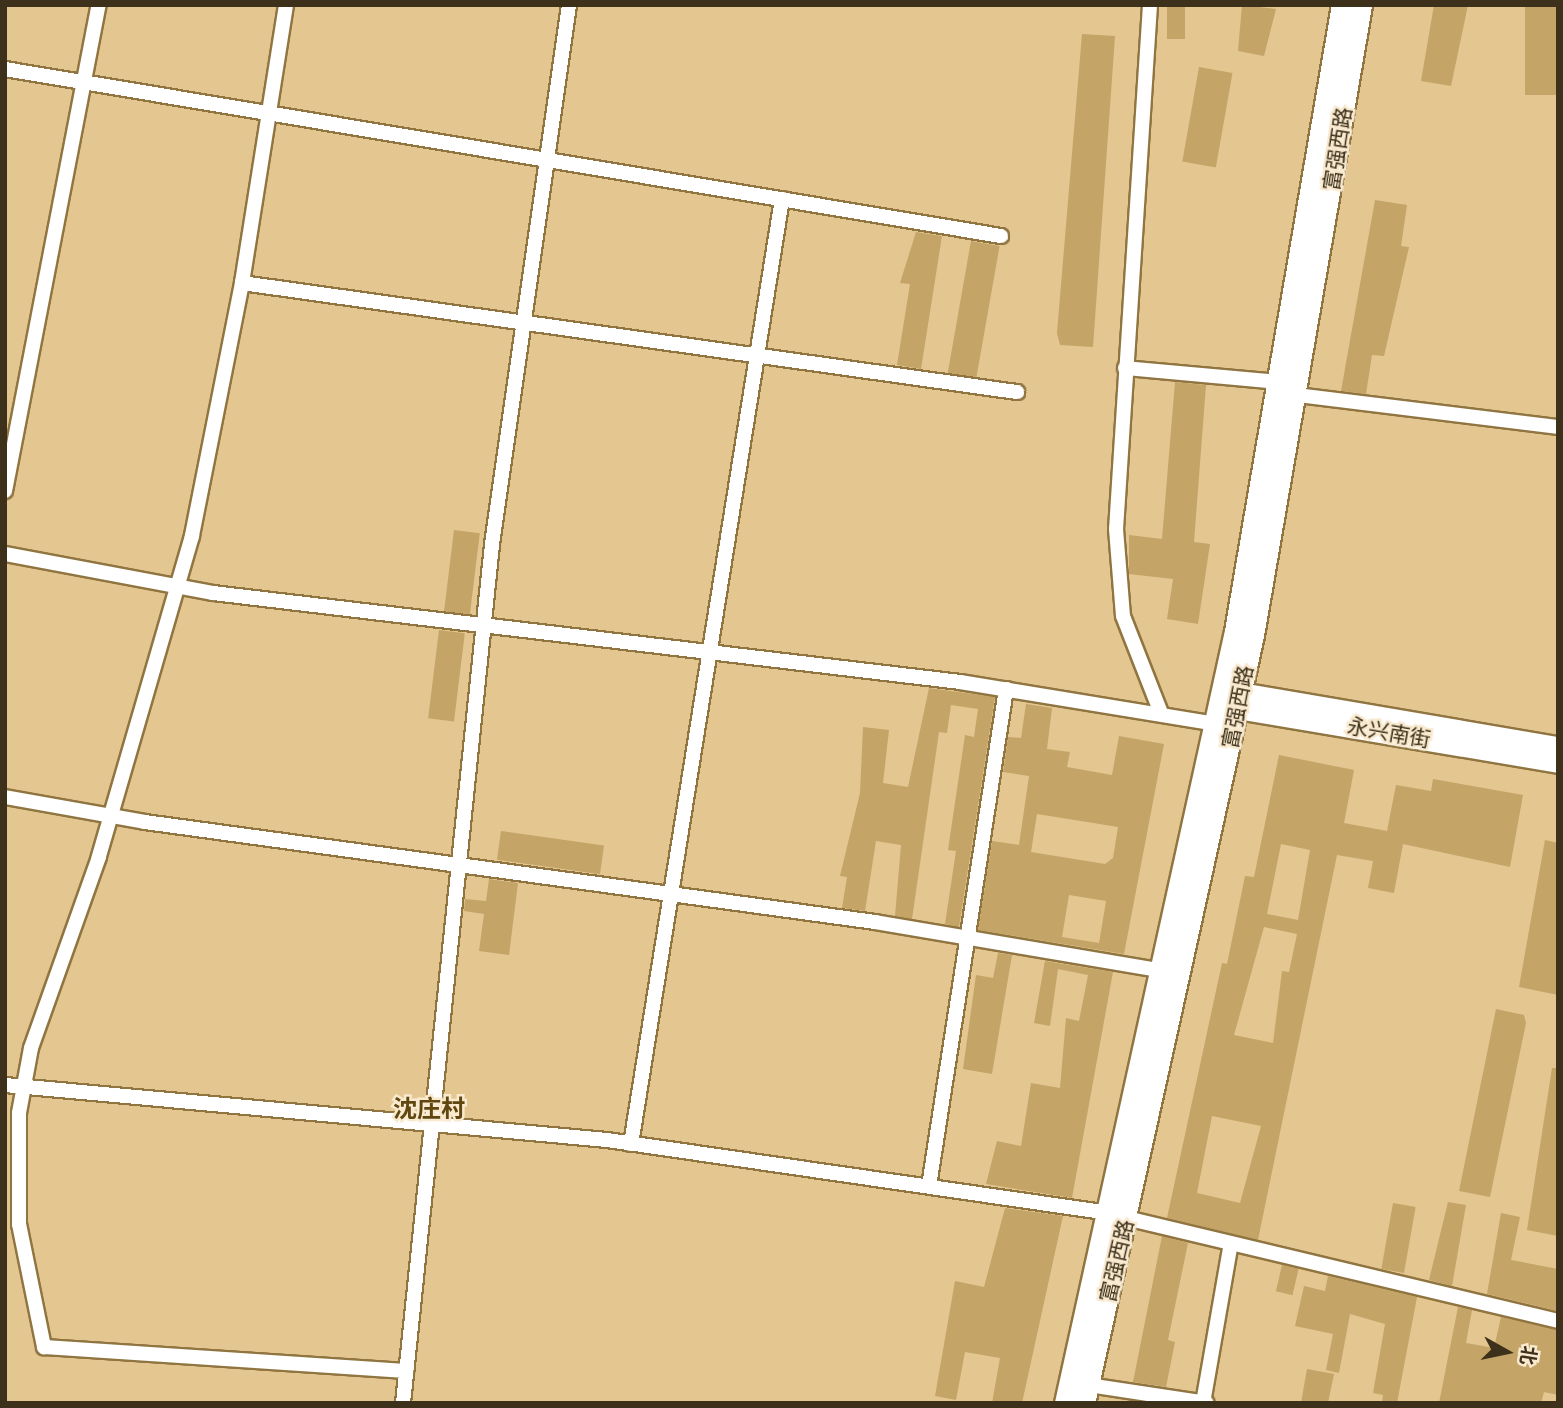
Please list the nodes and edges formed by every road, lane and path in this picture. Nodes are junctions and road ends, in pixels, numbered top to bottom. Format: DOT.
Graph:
graph roads {
  1 [pos="99,5"];
  2 [pos="286,5"];
  3 [pos="569,5"];
  4 [pos="1150,5"];
  5 [pos="1342,5"];
  6 [pos="1361,5"];
  7 [pos="5,69"];
  8 [pos="85,82"];
  9 [pos="270,113"];
  10 [pos="547,160"];
  11 [pos="782,199"];
  12 [pos="1001,236"];
  13 [pos="242,283"];
  14 [pos="524,320"];
  15 [pos="757,354"];
  16 [pos="1125,368"];
  17 [pos="1288,388"];
  18 [pos="1017,392"];
  19 [pos="1558,426"];
  20 [pos="5,491"];
  21 [pos="5,554"];
  22 [pos="177,586"];
  23 [pos="482,626"];
  24 [pos="710,653"];
  25 [pos="1006,690"];
  26 [pos="1227,704"];
  27 [pos="1161,713"];
  28 [pos="1558,747"];
  29 [pos="1558,762"];
  30 [pos="5,797"];
  31 [pos="111,816"];
  32 [pos="457,863"];
  33 [pos="671,893"];
  34 [pos="968,937"];
  35 [pos="1164,971"];
  36 [pos="5,1085"];
  37 [pos="24,1087"];
  38 [pos="432,1120"];
  39 [pos="631,1144"];
  40 [pos="929,1186"];
  41 [pos="1117,1216"];
  42 [pos="1231,1243"];
  43 [pos="1558,1321"];
  44 [pos="406,1371"];
  45 [pos="1086,1394"];
  46 [pos="403,1403"];
  47 [pos="1065,1403"];
  48 [pos="1205,1403"];
  1 -- 8 [label="street"];
  2 -- 9 [label="street"];
  3 -- 10 [label="street"];
  4 -- 16 [label="street"];
  5 -- 17 [label="main road, 富强西路"];
  6 -- 17 [label="main road, 富强西路"];
  7 -- 8 [label="street"];
  8 -- 9 [label="street"];
  8 -- 20 [label="street"];
  9 -- 10 [label="street"];
  9 -- 13 [label="street"];
  10 -- 11 [label="street"];
  10 -- 14 [label="street"];
  11 -- 12 [label="street"];
  11 -- 15 [label="street"];
  13 -- 14 [label="street"];
  13 -- 22 [label="street"];
  14 -- 15 [label="street"];
  14 -- 23 [label="street"];
  15 -- 18 [label="street"];
  15 -- 24 [label="street"];
  16 -- 17 [label="street"];
  16 -- 27 [label="street"];
  17 -- 19 [label="street"];
  17 -- 26 [label="main road, 富强西路"];
  21 -- 22 [label="street"];
  22 -- 23 [label="street"];
  22 -- 31 [label="street"];
  23 -- 24 [label="street"];
  23 -- 32 [label="street"];
  24 -- 25 [label="street"];
  24 -- 33 [label="street"];
  25 -- 27 [label="street"];
  25 -- 34 [label="street"];
  26 -- 27 [label="street"];
  26 -- 28 [label="main road, 永兴南街"];
  26 -- 29 [label="main road, 永兴南街"];
  26 -- 35 [label="main road, 富强西路"];
  26 -- 41 [label="main road, 富强西路"];
  30 -- 31 [label="street"];
  31 -- 32 [label="street"];
  31 -- 37 [label="street"];
  32 -- 33 [label="street"];
  32 -- 38 [label="street"];
  33 -- 34 [label="street"];
  33 -- 39 [label="street"];
  34 -- 35 [label="street"];
  34 -- 40 [label="street"];
  35 -- 41 [label="main road, 富强西路"];
  36 -- 37 [label="street"];
  37 -- 38 [label="street"];
  37 -- 44 [label="street"];
  38 -- 39 [label="street"];
  38 -- 44 [label="street"];
  39 -- 40 [label="street"];
  40 -- 41 [label="street"];
  41 -- 42 [label="street"];
  41 -- 45 [label="main road, 富强西路"];
  41 -- 47 [label="main road, 富强西路"];
  42 -- 43 [label="street"];
  42 -- 48 [label="street"];
  44 -- 46 [label="street"];
  45 -- 48 [label="street"];
}
